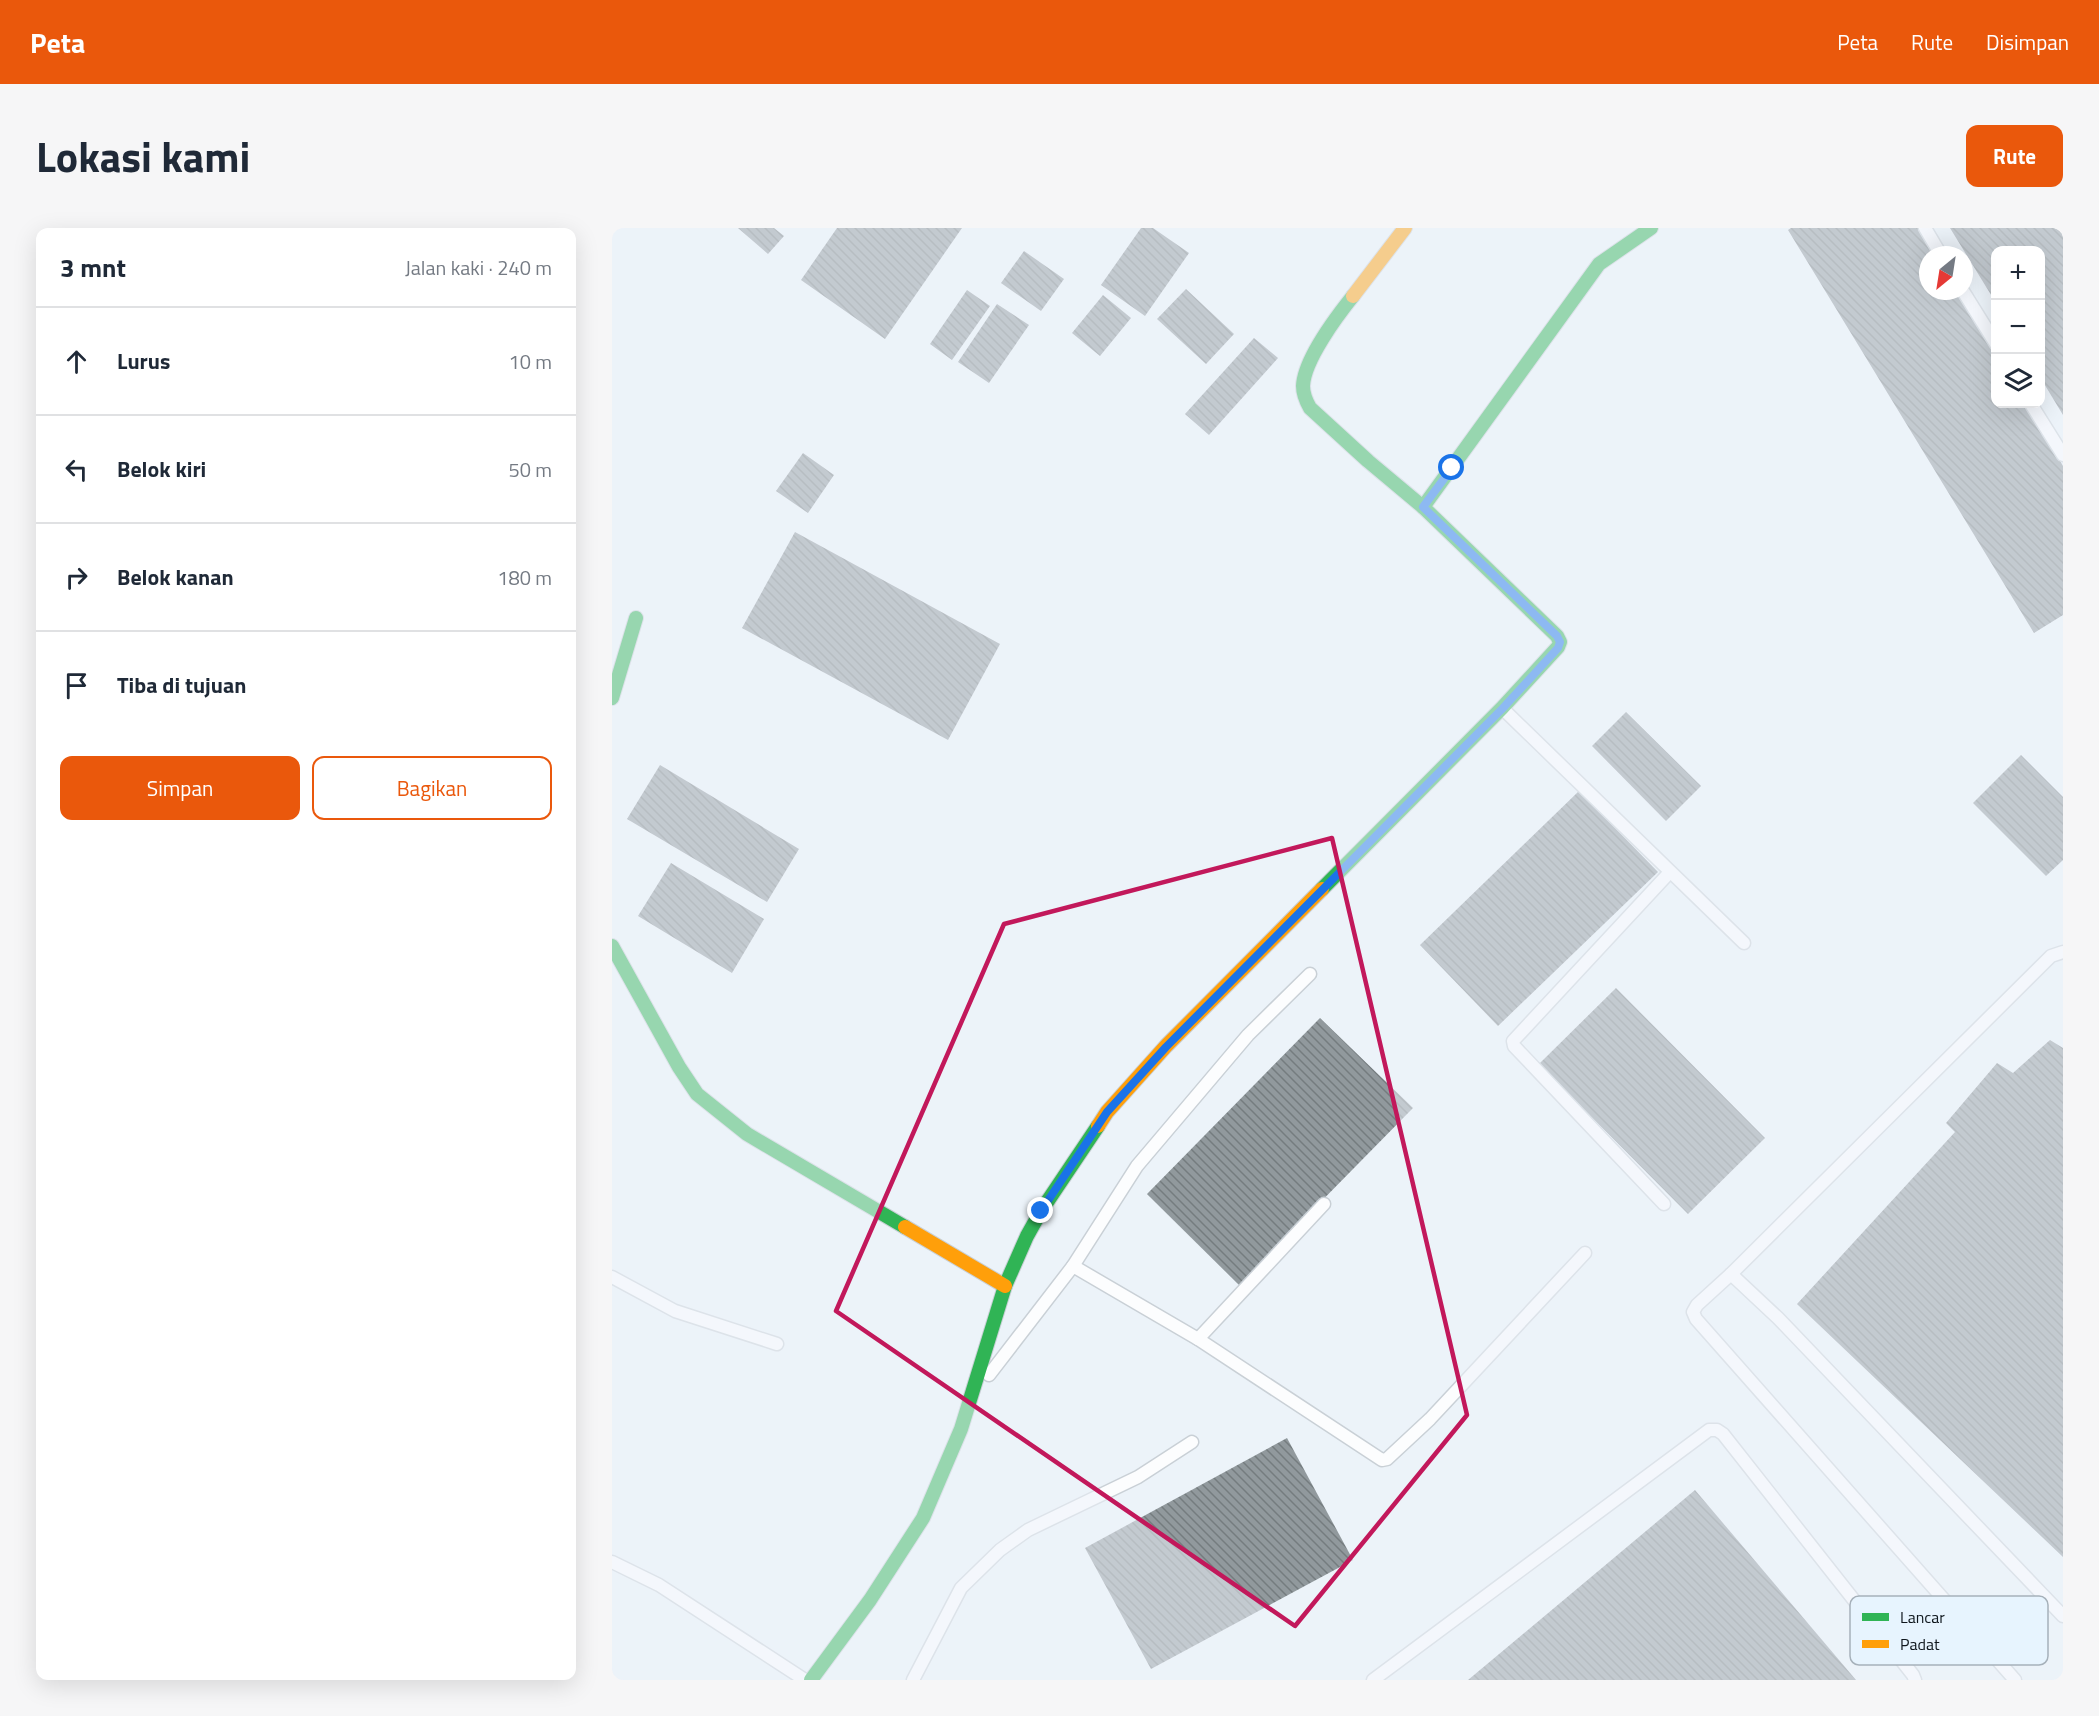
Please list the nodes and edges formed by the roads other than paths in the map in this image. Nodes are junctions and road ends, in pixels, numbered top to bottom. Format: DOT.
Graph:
graph roads {
  1 [pos="1405,228"];
  2 [pos="1651,228"];
  3 [pos="1924,228"];
  4 [pos="1935,246"];
  5 [pos="1968,300"];
  6 [pos="1991,337"];
  7 [pos="2034,408"];
  8 [pos="2063,455"];
  9 [pos="1423,507"];
  10 [pos="636,618"];
  11 [pos="612,698"];
  12 [pos="1503,708"];
  13 [pos="1670,872"];
  14 [pos="1744,943"];
  15 [pos="612,946"];
  16 [pos="2063,952"];
  17 [pos="1310,974"];
  18 [pos="1324,1204"];
  19 [pos="1664,1204"];
  20 [pos="1585,1253"];
  21 [pos="1073,1266"];
  22 [pos="1731,1274"];
  23 [pos="612,1277"];
  24 [pos="1005,1286"];
  25 [pos="1197,1339"];
  26 [pos="777,1344"];
  27 [pos="973,1396"];
  28 [pos="1192,1442"];
  29 [pos="612,1562"];
  30 [pos="1851,1596"];
  31 [pos="1941,1596"];
  32 [pos="2044,1596"];
  33 [pos="2048,1600"];
  34 [pos="2063,1616"];
  35 [pos="1905,1665"];
  36 [pos="2002,1665"];
  37 [pos="805,1680"];
  38 [pos="811,1680"];
  39 [pos="913,1680"];
  40 [pos="1373,1680"];
  41 [pos="1915,1680"];
  42 [pos="2015,1680"];
  1 -- 9 [label="street"];
  2 -- 9 [label="street"];
  3 -- 4 [label="lane"];
  5 -- 6 [label="lane"];
  7 -- 8 [label="lane"];
  9 -- 12 [label="street"];
  10 -- 11 [label="street"];
  12 -- 13 [label="lane"];
  12 -- 24 [label="street"];
  13 -- 14 [label="lane"];
  13 -- 19 [label="lane"];
  15 -- 24 [label="street"];
  16 -- 22 [label="lane"];
  17 -- 21 [label="lane"];
  18 -- 25 [label="lane"];
  20 -- 25 [label="lane"];
  21 -- 25 [label="lane"];
  21 -- 27 [label="lane"];
  22 -- 31 [label="lane"];
  22 -- 32 [label="lane"];
  23 -- 26 [label="lane"];
  24 -- 27 [label="street"];
  27 -- 38 [label="street"];
  28 -- 39 [label="lane"];
  29 -- 37 [label="lane"];
  30 -- 40 [label="lane"];
  33 -- 34 [label="lane"];
  35 -- 41 [label="lane"];
  36 -- 42 [label="lane"];
}
